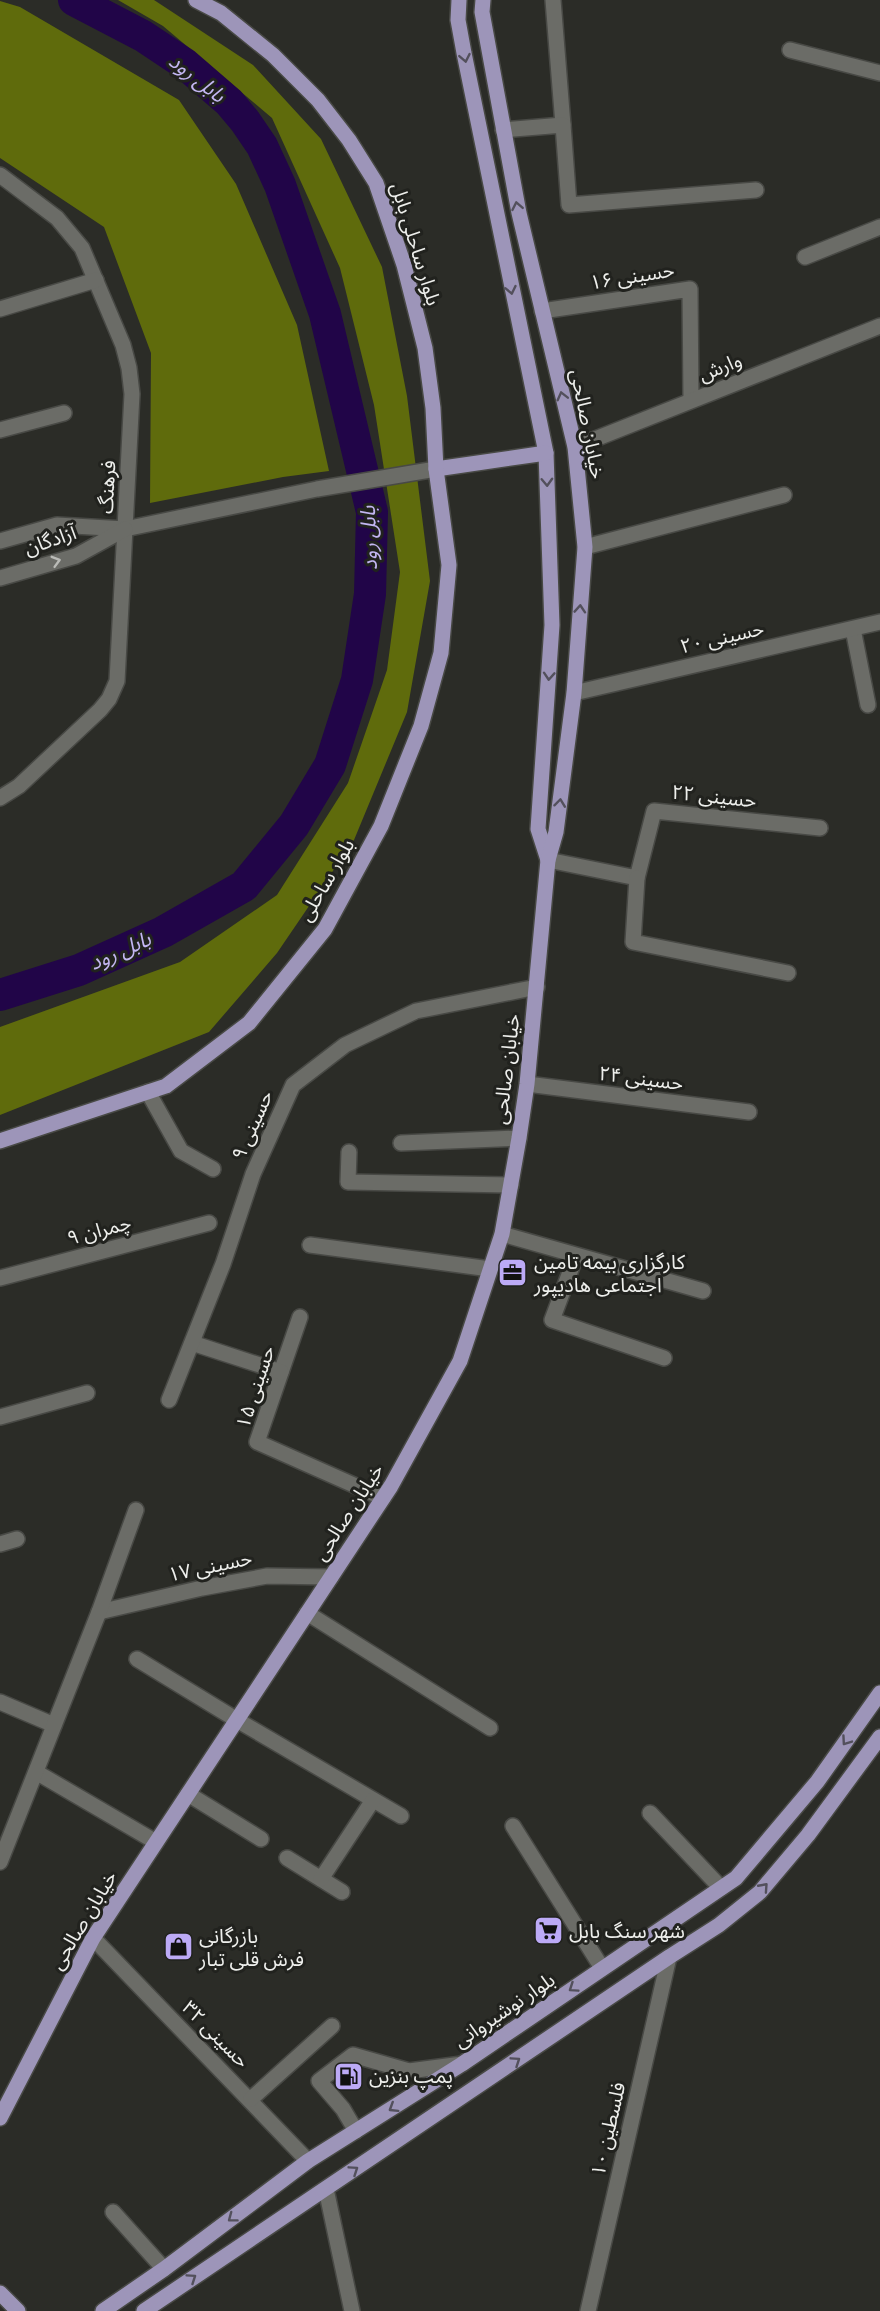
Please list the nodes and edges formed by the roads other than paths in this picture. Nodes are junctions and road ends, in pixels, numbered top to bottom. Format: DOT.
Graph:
graph roads {
  1 [pos="196,0"];
  2 [pos="459,0"];
  3 [pos="483,0"];
  4 [pos="553,0"];
  5 [pos="790,50"];
  6 [pos="880,73"];
  7 [pos="563,125"];
  8 [pos="503,130"];
  9 [pos="0,175"];
  10 [pos="756,190"];
  11 [pos="880,227"];
  12 [pos="805,257"];
  13 [pos="96,280"];
  14 [pos="0,309"];
  15 [pos="542,311"];
  16 [pos="880,326"];
  17 [pos="692,400"];
  18 [pos="64,413"];
  19 [pos="0,430"];
  20 [pos="575,447"];
  21 [pos="546,453"];
  22 [pos="436,469"];
  23 [pos="784,495"];
  24 [pos="125,529"];
  25 [pos="0,542"];
  26 [pos="585,548"];
  27 [pos="0,578"];
  28 [pos="880,622"];
  29 [pos="853,629"];
  30 [pos="574,693"];
  31 [pos="868,705"];
  32 [pos="0,798"];
  33 [pos="820,828"];
  34 [pos="548,860"];
  35 [pos="638,878"];
  36 [pos="788,973"];
  37 [pos="537,987"];
  38 [pos="527,1084"];
  39 [pos="147,1092"];
  40 [pos="749,1112"];
  41 [pos="519,1138"];
  42 [pos="0,1141"];
  43 [pos="401,1143"];
  44 [pos="349,1152"];
  45 [pos="213,1169"];
  46 [pos="511,1185"];
  47 [pos="209,1223"];
  48 [pos="502,1234"];
  49 [pos="310,1245"];
  50 [pos="576,1256"];
  51 [pos="490,1269"];
  52 [pos="0,1278"];
  53 [pos="703,1291"];
  54 [pos="300,1317"];
  55 [pos="192,1343"];
  56 [pos="664,1358"];
  57 [pos="281,1372"];
  58 [pos="87,1393"];
  59 [pos="169,1400"];
  60 [pos="0,1417"];
  61 [pos="383,1498"];
  62 [pos="136,1510"];
  63 [pos="17,1539"];
  64 [pos="0,1544"];
  65 [pos="331,1577"];
  66 [pos="99,1612"];
  67 [pos="307,1613"];
  68 [pos="137,1659"];
  69 [pos="880,1693"];
  70 [pos="0,1702"];
  71 [pos="237,1720"];
  72 [pos="54,1725"];
  73 [pos="490,1728"];
  74 [pos="880,1737"];
  75 [pos="36,1772"];
  76 [pos="188,1794"];
  77 [pos="373,1800"];
  78 [pos="650,1813"];
  79 [pos="401,1816"];
  80 [pos="513,1826"];
  81 [pos="261,1839"];
  82 [pos="156,1842"];
  83 [pos="286,1858"];
  84 [pos="0,1862"];
  85 [pos="321,1879"];
  86 [pos="721,1888"];
  87 [pos="342,1892"];
  88 [pos="93,1938"];
  89 [pos="669,1957"];
  90 [pos="602,1968"];
  91 [pos="332,2026"];
  92 [pos="462,2064"];
  93 [pos="250,2099"];
  94 [pos="0,2118"];
  95 [pos="356,2130"];
  96 [pos="308,2161"];
  97 [pos="326,2189"];
  98 [pos="113,2212"];
  99 [pos="164,2269"];
  100 [pos="0,2293"];
  101 [pos="18,2311"];
  102 [pos="103,2311"];
  103 [pos="144,2311"];
  104 [pos="352,2311"];
  105 [pos="588,2311"];
  1 -- 22 [label="main road, بلوار ساحلی بابل"];
  2 -- 21 [label="main road, خيابان صالحی, one-way"];
  3 -- 8 [label="main road, خيابان صالحی"];
  4 -- 7 [label="street"];
  5 -- 6 [label="street"];
  7 -- 8 [label="street"];
  7 -- 10 [label="street"];
  15 -- 8 [label="main road, خيابان صالحی, one-way"];
  9 -- 13 [label="street, فرهنگ"];
  11 -- 12 [label="street"];
  13 -- 14 [label="street"];
  13 -- 24 [label="street, فرهنگ"];
  15 -- 17 [label="street, حسینی ۱۶"];
  20 -- 15 [label="main road, خيابان صالحی, one-way"];
  16 -- 17 [label="street, وارش"];
  17 -- 20 [label="street, وارش"];
  18 -- 19 [label="street"];
  20 -- 26 [label="main road, خيابان صالحی"];
  21 -- 22 [label="main road"];
  21 -- 34 [label="main road, خيابان صالحی, one-way"];
  22 -- 24 [label="street"];
  22 -- 39 [label="main road, بلوار ساحلی"];
  23 -- 26 [label="street"];
  24 -- 25 [label="street, آزادگان"];
  27 -- 24 [label="street, آزادگان, one-way"];
  24 -- 32 [label="street, فرهنگ"];
  30 -- 26 [label="main road, خيابان صالحی, one-way"];
  28 -- 29 [label="street, حسینی ٢٠"];
  29 -- 30 [label="street, حسینی ٢٠"];
  29 -- 31 [label="street"];
  34 -- 30 [label="main road, خيابان صالحی, one-way"];
  33 -- 35 [label="street, حسینی ۲۲"];
  34 -- 35 [label="street"];
  34 -- 37 [label="main road, خيابان صالحی"];
  35 -- 36 [label="street"];
  37 -- 38 [label="main road, خيابان صالحی"];
  37 -- 55 [label="street, حسینی ٩"];
  38 -- 40 [label="street, حسینی ۲۴"];
  38 -- 41 [label="main road, خيابان صالحی"];
  39 -- 42 [label="main road, بلوار ساحلی"];
  39 -- 45 [label="street"];
  41 -- 43 [label="street"];
  41 -- 46 [label="main road, خيابان صالحی"];
  44 -- 46 [label="street"];
  46 -- 48 [label="main road, خيابان صالحی"];
  47 -- 52 [label="street, چمران ۹"];
  48 -- 50 [label="street"];
  48 -- 51 [label="main road, خيابان صالحی"];
  49 -- 51 [label="street"];
  50 -- 53 [label="street"];
  50 -- 56 [label="street"];
  51 -- 61 [label="main road, خيابان صالحی"];
  54 -- 57 [label="street, حسینی ۱۵"];
  55 -- 57 [label="street"];
  55 -- 59 [label="street, حسینی ٩"];
  57 -- 61 [label="street, حسینی ۱۵"];
  58 -- 60 [label="street"];
  61 -- 65 [label="main road, خيابان صالحی"];
  62 -- 66 [label="street"];
  63 -- 64 [label="street"];
  65 -- 66 [label="street, حسینی ۱۷"];
  65 -- 67 [label="main road, خيابان صالحی"];
  66 -- 72 [label="street"];
  67 -- 71 [label="main road, خيابان صالحی"];
  67 -- 73 [label="street"];
  68 -- 71 [label="street"];
  69 -- 86 [label="main road, بلوار نوشیروانی, one-way"];
  70 -- 72 [label="street"];
  71 -- 76 [label="main road, خيابان صالحی"];
  71 -- 77 [label="street"];
  72 -- 75 [label="street"];
  89 -- 74 [label="main road, one-way"];
  75 -- 82 [label="street"];
  75 -- 84 [label="street"];
  76 -- 81 [label="street"];
  76 -- 82 [label="main road, خيابان صالحی"];
  77 -- 79 [label="street"];
  77 -- 85 [label="street"];
  78 -- 86 [label="street"];
  80 -- 90 [label="street"];
  82 -- 88 [label="main road, خيابان صالحی"];
  83 -- 85 [label="street"];
  85 -- 87 [label="street"];
  86 -- 90 [label="main road, بلوار نوشیروانی"];
  88 -- 93 [label="street, حسینی ۳۲"];
  88 -- 94 [label="main road, خيابان صالحی"];
  97 -- 89 [label="main road, one-way"];
  89 -- 105 [label="street, فلسطین ۱۰"];
  90 -- 92 [label="main road, بلوار نوشیروانی, one-way"];
  91 -- 93 [label="street"];
  92 -- 95 [label="main road, بلوار نوشیروانی, one-way"];
  92 -- 95 [label="street"];
  93 -- 96 [label="street, حسینی ۳۲"];
  95 -- 96 [label="main road, بلوار نوشیروانی"];
  96 -- 99 [label="main road, بلوار نوشیروانی, one-way"];
  103 -- 97 [label="main road, one-way"];
  97 -- 104 [label="street"];
  98 -- 99 [label="street"];
  99 -- 102 [label="main road, بلوار نوشیروانی"];
  100 -- 101 [label="main road"];
}
